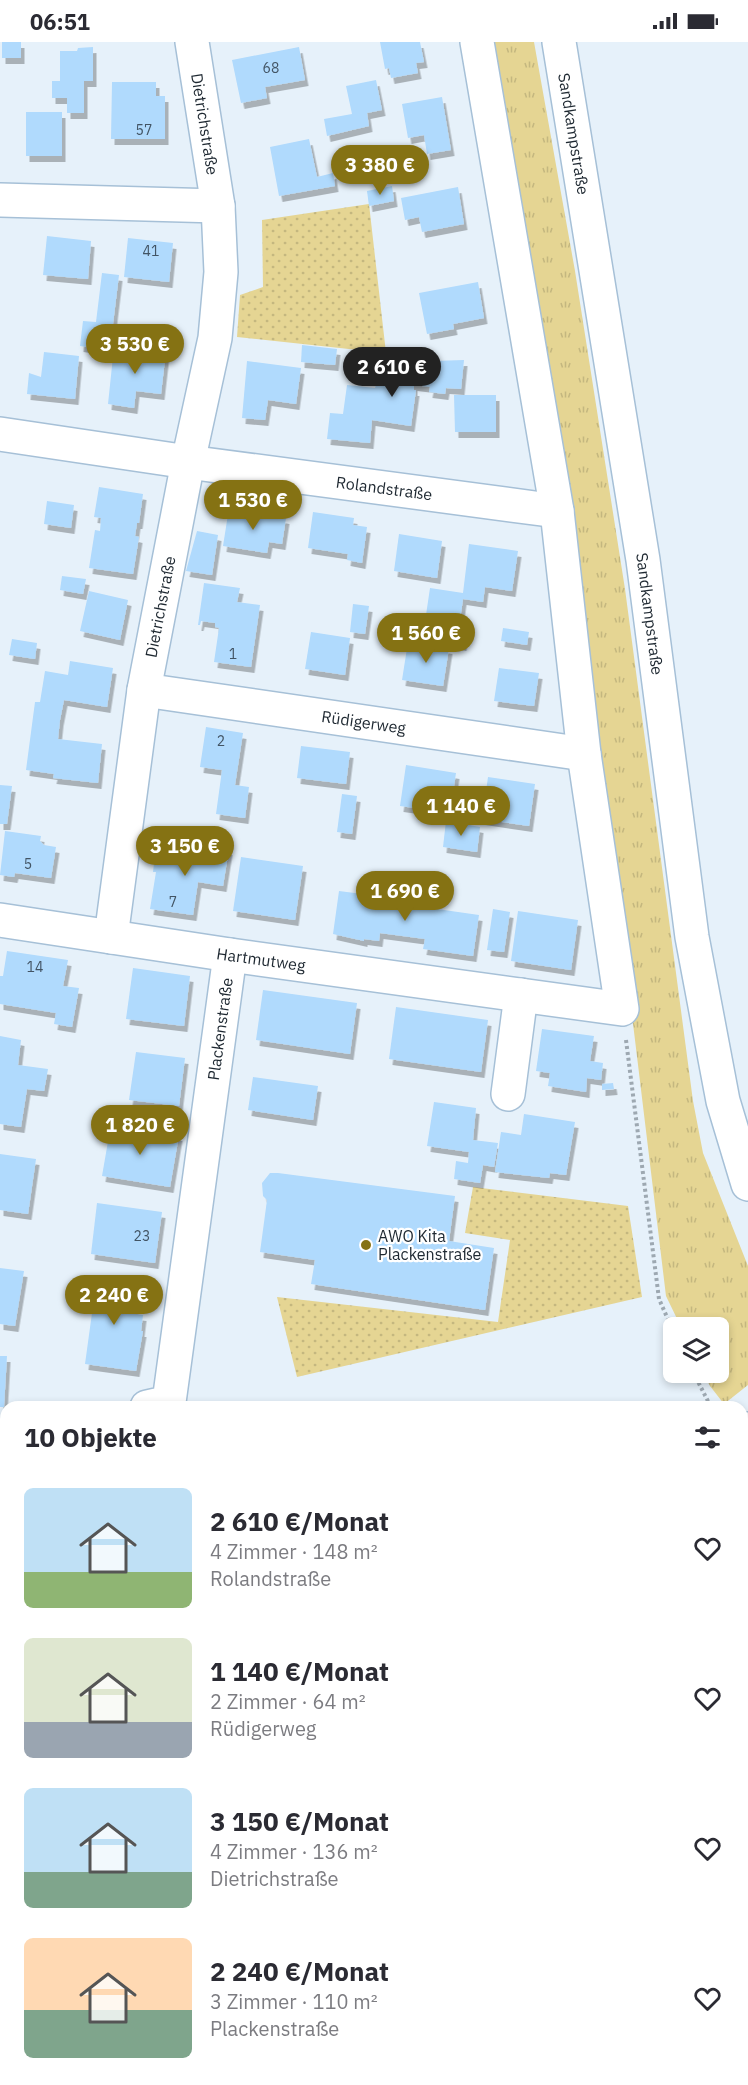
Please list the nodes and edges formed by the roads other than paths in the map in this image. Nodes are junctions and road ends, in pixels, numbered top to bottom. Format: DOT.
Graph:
graph roads {
  1 [pos="192,42"];
  2 [pos="477,42"];
  3 [pos="559,42"];
  4 [pos="0,200"];
  5 [pos="218,206"];
  6 [pos="0,434"];
  7 [pos="188,462"];
  8 [pos="557,511"];
  9 [pos="144,690"];
  10 [pos="584,754"];
  11 [pos="0,920"];
  12 [pos="111,937"];
  13 [pos="230,955"];
  14 [pos="521,995"];
  15 [pos="508,1094"];
  16 [pos="748,1184"];
  17 [pos="168,1401"];
  1 -- 5 [label="street, Dietrichstraße"];
  2 -- 8 [label="street"];
  3 -- 16 [label="street, Sandkampstraße"];
  4 -- 5 [label="street"];
  5 -- 7 [label="street, Dietrichstraße"];
  6 -- 7 [label="street, Rolandstraße"];
  7 -- 8 [label="street, Rolandstraße"];
  7 -- 9 [label="street, Dietrichstraße"];
  8 -- 10 [label="street"];
  9 -- 10 [label="street, Rüdigerweg"];
  9 -- 12 [label="street, Dietrichstraße"];
  10 -- 14 [label="street, Hartmutweg"];
  11 -- 12 [label="street, Hartmutweg"];
  12 -- 13 [label="street, Hartmutweg"];
  13 -- 14 [label="street, Hartmutweg"];
  13 -- 17 [label="street, Plackenstraße"];
  14 -- 15 [label="street"];
}
